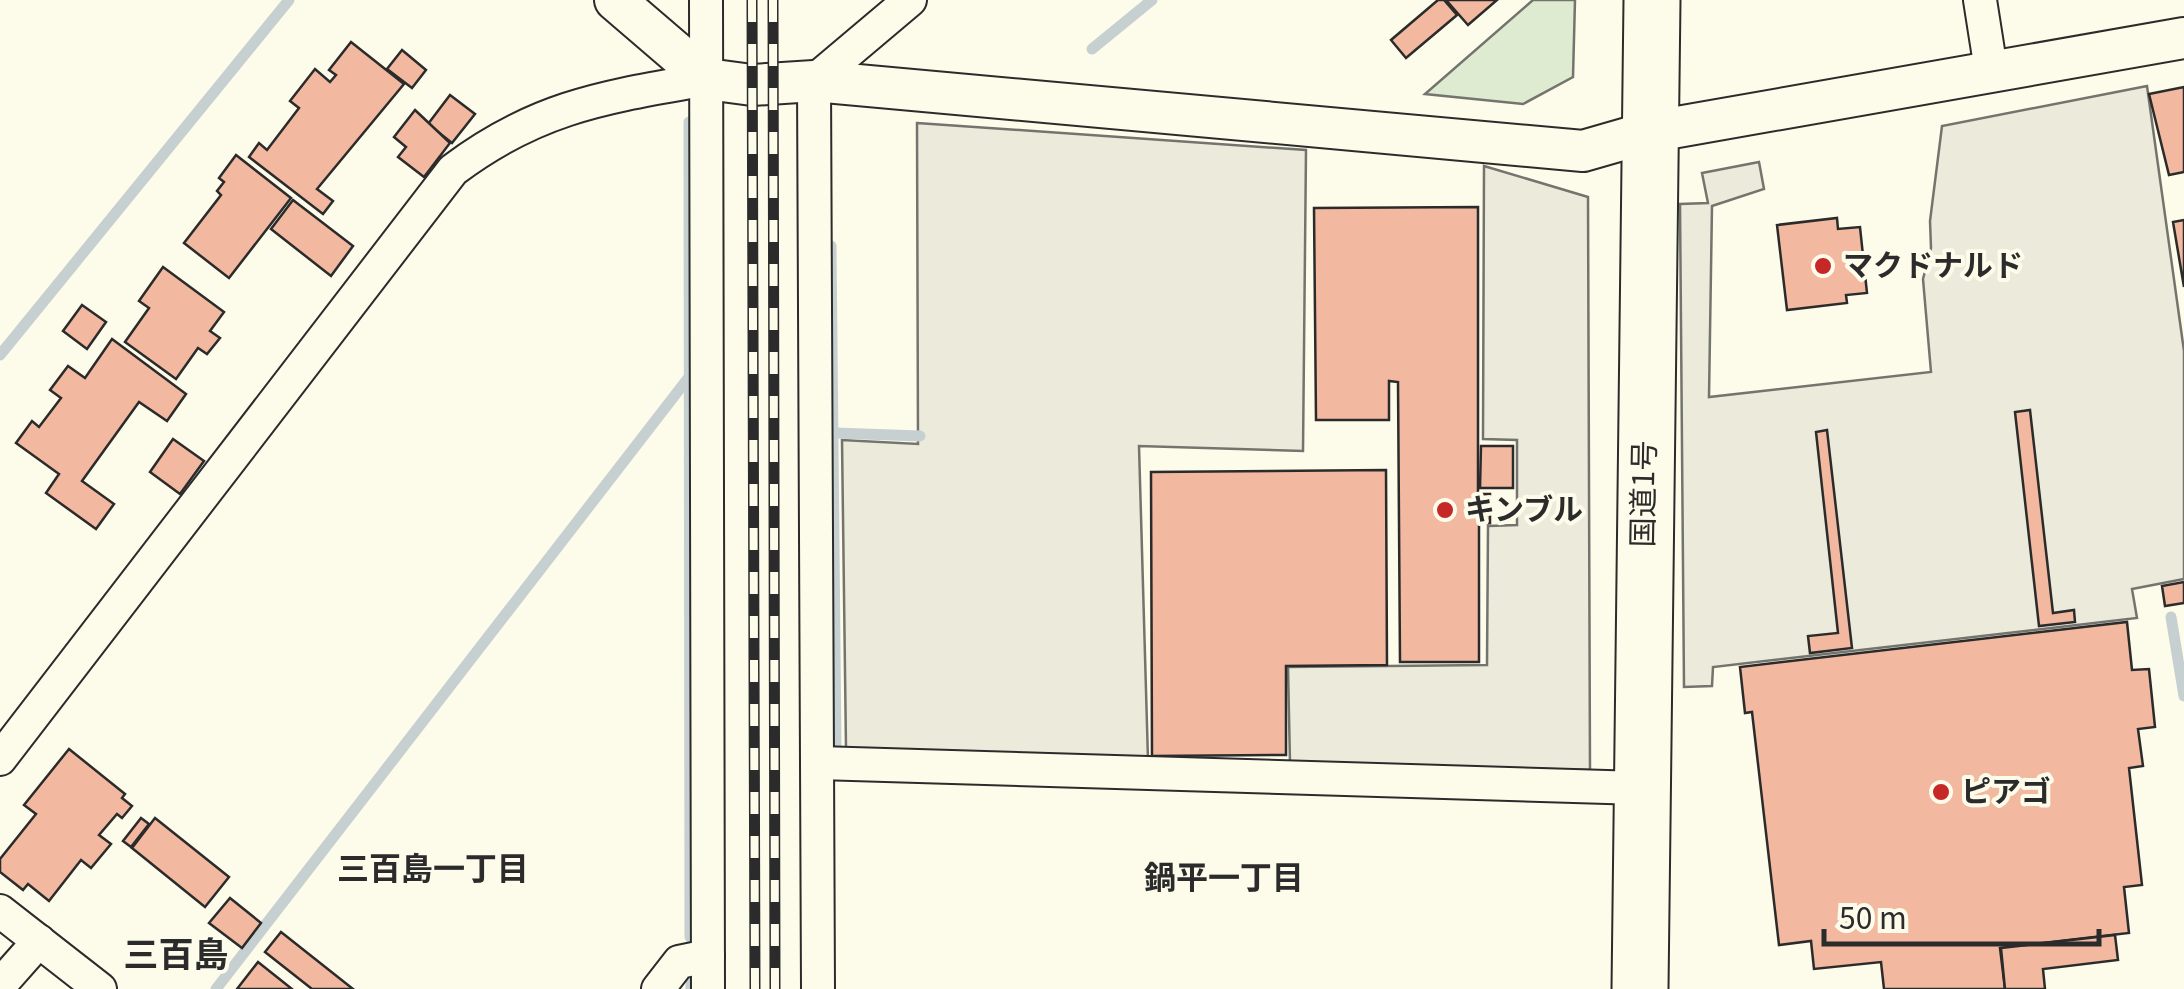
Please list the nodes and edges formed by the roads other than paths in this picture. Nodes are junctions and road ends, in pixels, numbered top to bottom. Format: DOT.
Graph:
graph roads {
  1 [pos="615,0"];
  2 [pos="706,0"];
  3 [pos="910,0"];
  4 [pos="1652,0"];
  5 [pos="1980,0"];
  6 [pos="2184,38"];
  7 [pos="1992,70"];
  8 [pos="707,79"];
  9 [pos="814,81"];
  10 [pos="1649,132"];
  11 [pos="0,760"];
  12 [pos="819,763"];
  13 [pos="1640,788"];
  14 [pos="0,910"];
  15 [pos="38,941"];
  16 [pos="708,956"];
  17 [pos="0,986"];
  18 [pos="100,989"];
  19 [pos="658,989"];
  20 [pos="708,989"];
  21 [pos="818,989"];
  22 [pos="1640,989"];
  1 -- 8 [label="street"];
  2 -- 8 [label="street"];
  3 -- 9 [label="street"];
  4 -- 10 [label="highway, 国道1号"];
  5 -- 7 [label="street"];
  6 -- 7 [label="street"];
  7 -- 10 [label="street"];
  8 -- 9 [label="street"];
  8 -- 11 [label="street"];
  8 -- 16 [label="street"];
  9 -- 10 [label="street"];
  9 -- 12 [label="street"];
  10 -- 13 [label="highway, 国道1号"];
  12 -- 13 [label="street"];
  12 -- 21 [label="street"];
  13 -- 22 [label="highway, 国道1号"];
  14 -- 15 [label="street"];
  15 -- 17 [label="street"];
  15 -- 18 [label="street"];
  16 -- 19 [label="street"];
  16 -- 20 [label="street"];
}
